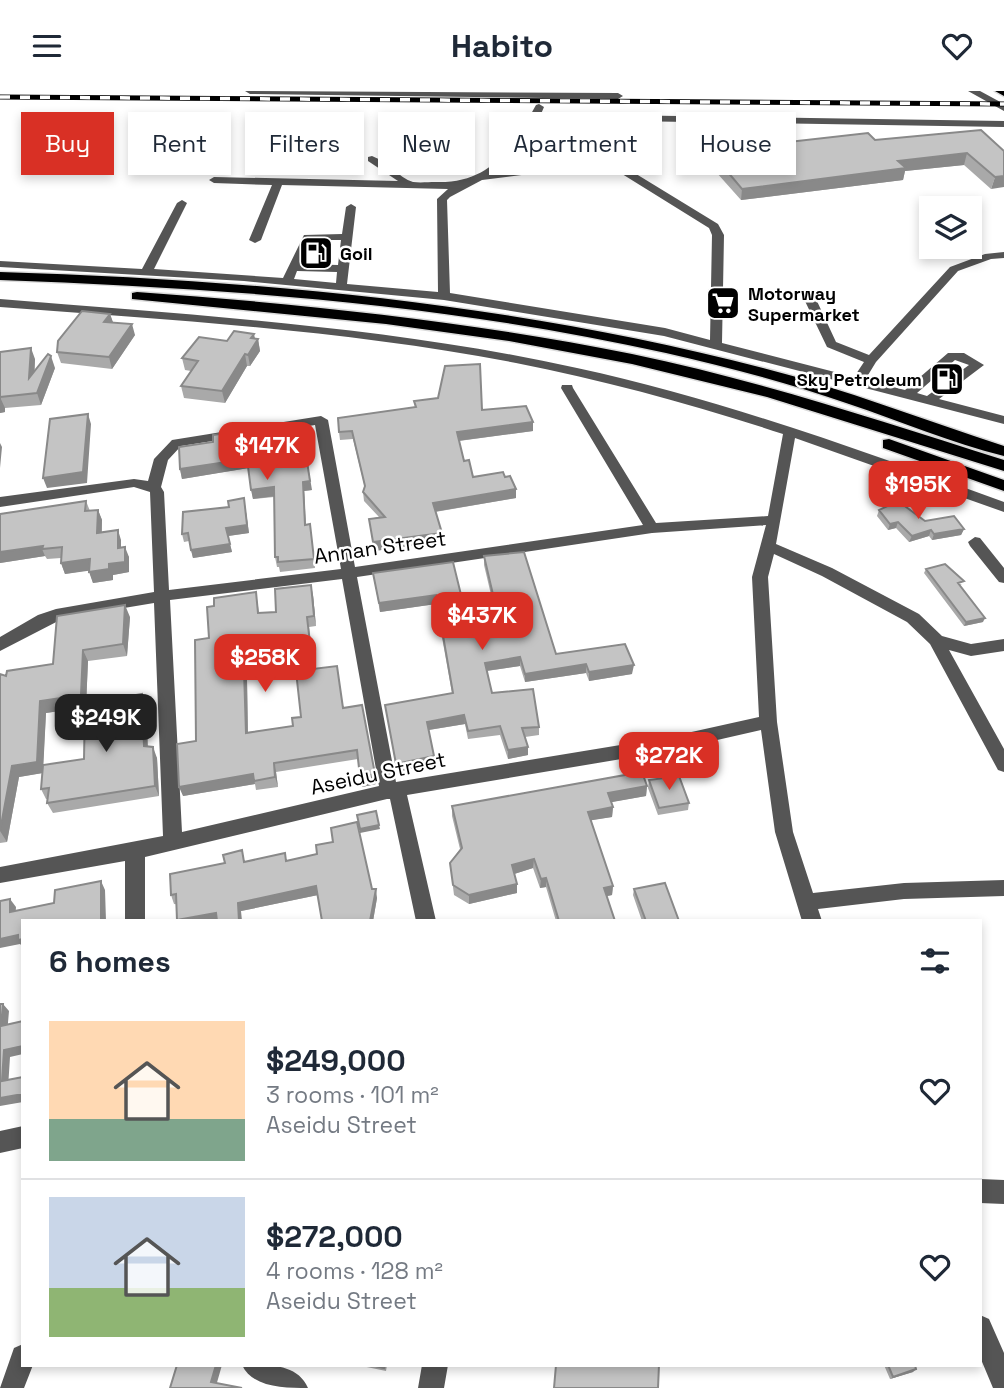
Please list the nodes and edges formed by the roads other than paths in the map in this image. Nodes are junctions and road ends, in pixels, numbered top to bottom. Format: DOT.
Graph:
graph roads {
  1 [pos="250,91"];
  2 [pos="973,91"];
  3 [pos="455,93"];
  4 [pos="546,93"];
  5 [pos="618,96"];
  6 [pos="1004,108"];
  7 [pos="537,112"];
  8 [pos="662,119"];
  9 [pos="1004,124"];
  10 [pos="372,159"];
  11 [pos="489,170"];
  12 [pos="502,175"];
  13 [pos="630,175"];
  14 [pos="480,178"];
  15 [pos="215,180"];
  16 [pos="278,182"];
  17 [pos="410,185"];
  18 [pos="458,186"];
  19 [pos="182,203"];
  20 [pos="351,207"];
  21 [pos="347,237"];
  22 [pos="255,240"];
  23 [pos="1001,257"];
  24 [pos="0,264"];
  25 [pos="293,267"];
  26 [pos="344,269"];
  27 [pos="147,271"];
  28 [pos="0,276"];
  29 [pos="287,281"];
  30 [pos="341,286"];
  31 [pos="0,288"];
  32 [pos="444,296"];
  33 [pos="810,299"];
  34 [pos="0,303"];
  35 [pos="716,345"];
  36 [pos="631,358"];
  37 [pos="871,360"];
  38 [pos="858,381"];
  39 [pos="567,388"];
  40 [pos="908,394"];
  41 [pos="930,400"];
  42 [pos="1004,420"];
  43 [pos="790,430"];
  44 [pos="993,448"];
  45 [pos="1004,466"];
  46 [pos="1004,486"];
  47 [pos="154,487"];
  48 [pos="0,502"];
  49 [pos="1004,507"];
  50 [pos="775,520"];
  51 [pos="652,528"];
  52 [pos="975,542"];
  53 [pos="768,546"];
  54 [pos="348,573"];
  55 [pos="1004,578"];
  56 [pos="161,596"];
  57 [pos="936,640"];
  58 [pos="0,645"];
  59 [pos="1004,645"];
  60 [pos="768,722"];
  61 [pos="1004,765"];
  62 [pos="393,791"];
  63 [pos="173,841"];
  64 [pos="135,851"];
  65 [pos="0,876"];
  66 [pos="1004,888"];
  67 [pos="809,911"];
  68 [pos="135,919"];
  69 [pos="425,919"];
  70 [pos="21,1137"];
  71 [pos="0,1142"];
  72 [pos="982,1191"];
  73 [pos="1004,1192"];
  74 [pos="982,1333"];
  75 [pos="21,1362"];
  76 [pos="258,1367"];
  77 [pos="435,1367"];
  78 [pos="1004,1383"];
  79 [pos="11,1388"];
  80 [pos="295,1388"];
  81 [pos="431,1388"];
  1 -- 3 [label="street"];
  2 -- 6 [label="street"];
  3 -- 4 [label="street"];
  4 -- 5 [label="street"];
  4 -- 7 [label="street"];
  8 -- 9 [label="street"];
  10 -- 17 [label="street"];
  11 -- 14 [label="street"];
  12 -- 14 [label="street"];
  13 -- 35 [label="street"];
  14 -- 18 [label="street"];
  15 -- 16 [label="street"];
  16 -- 17 [label="street"];
  16 -- 22 [label="street"];
  17 -- 18 [label="street"];
  18 -- 32 [label="street"];
  19 -- 27 [label="street"];
  20 -- 21 [label="street"];
  21 -- 25 [label="street"];
  21 -- 26 [label="street"];
  23 -- 37 [label="street"];
  24 -- 27 [label="street"];
  25 -- 26 [label="street"];
  25 -- 29 [label="street"];
  26 -- 30 [label="street"];
  27 -- 29 [label="street"];
  28 -- 44 [label="highway"];
  29 -- 30 [label="street"];
  30 -- 32 [label="street"];
  31 -- 36 [label="highway"];
  32 -- 35 [label="street"];
  33 -- 37 [label="street"];
  34 -- 43 [label="street"];
  35 -- 38 [label="street"];
  36 -- 44 [label="highway"];
  36 -- 46 [label="highway"];
  37 -- 38 [label="street"];
  38 -- 40 [label="street"];
  39 -- 51 [label="street"];
  40 -- 41 [label="street"];
  40 -- 41 [label="street"];
  41 -- 42 [label="street"];
  43 -- 49 [label="street"];
  43 -- 50 [label="street"];
  44 -- 45 [label="highway"];
  47 -- 48 [label="street"];
  47 -- 54 [label="street"];
  47 -- 56 [label="street"];
  50 -- 51 [label="street, Annan Street"];
  50 -- 53 [label="street"];
  51 -- 54 [label="street, Annan Street"];
  52 -- 55 [label="street"];
  53 -- 57 [label="street"];
  53 -- 60 [label="street"];
  54 -- 56 [label="street, Annan Street"];
  54 -- 62 [label="street"];
  56 -- 58 [label="street, Annan Street"];
  56 -- 63 [label="street"];
  57 -- 59 [label="street"];
  57 -- 61 [label="street"];
  60 -- 62 [label="street, Aseidu Street"];
  60 -- 67 [label="street"];
  62 -- 63 [label="street, Aseidu Street"];
  62 -- 69 [label="street"];
  63 -- 64 [label="street, Aseidu Street"];
  64 -- 65 [label="street, Aseidu Street"];
  64 -- 68 [label="street"];
  66 -- 67 [label="street"];
  70 -- 71 [label="street"];
  72 -- 73 [label="street"];
  74 -- 78 [label="street"];
  75 -- 79 [label="street"];
  76 -- 80 [label="street"];
  77 -- 81 [label="street"];
}
